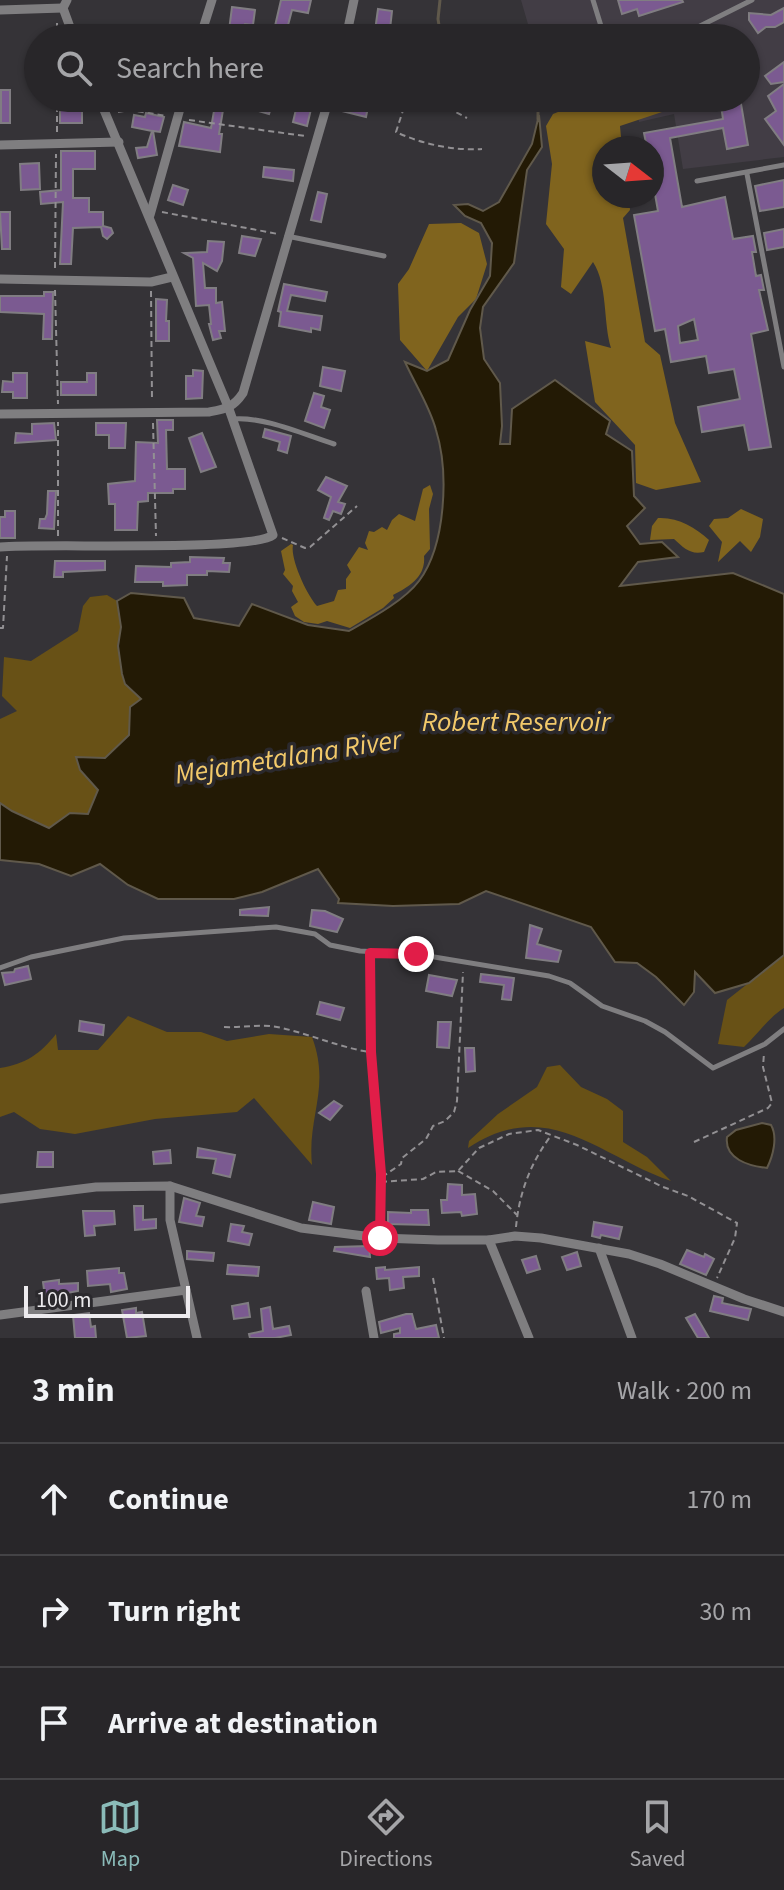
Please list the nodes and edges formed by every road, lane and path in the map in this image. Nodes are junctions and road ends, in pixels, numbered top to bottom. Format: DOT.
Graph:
graph roads {
  1 [pos="212,0"];
  2 [pos="354,0"];
  3 [pos="593,0"];
  4 [pos="752,0"];
  5 [pos="65,4"];
  6 [pos="0,10"];
  7 [pos="70,24"];
  8 [pos="205,24"];
  9 [pos="349,24"];
  10 [pos="600,24"];
  11 [pos="704,24"];
  12 [pos="57,112"];
  13 [pos="107,112"];
  14 [pos="123,112"];
  15 [pos="142,112"];
  16 [pos="179,112"];
  17 [pos="325,112"];
  18 [pos="402,112"];
  19 [pos="456,112"];
  20 [pos="109,116"];
  21 [pos="177,118"];
  22 [pos="467,118"];
  23 [pos="318,138"];
  24 [pos="119,142"];
  25 [pos="0,145"];
  26 [pos="57,145"];
  27 [pos="482,149"];
  28 [pos="784,165"];
  29 [pos="747,174"];
  30 [pos="697,181"];
  31 [pos="151,213"];
  32 [pos="287,236"];
  33 [pos="384,256"];
  34 [pos="172,277"];
  35 [pos="0,279"];
  36 [pos="55,282"];
  37 [pos="784,367"];
  38 [pos="0,414"];
  39 [pos="58,414"];
  40 [pos="231,414"];
  41 [pos="334,444"];
  42 [pos="357,506"];
  43 [pos="273,535"];
  44 [pos="58,545"];
  45 [pos="4,547"];
  46 [pos="0,628"];
  47 [pos="370,953"];
  48 [pos="463,961"];
  49 [pos="0,968"];
  50 [pos="224,1027"];
  51 [pos="784,1029"];
  52 [pos="765,1044"];
  53 [pos="371,1052"];
  54 [pos="552,1135"];
  55 [pos="694,1142"];
  56 [pos="458,1171"];
  57 [pos="381,1180"];
  58 [pos="170,1186"];
  59 [pos="0,1199"];
  60 [pos="517,1215"];
  61 [pos="515,1236"];
  62 [pos="380,1238"];
  63 [pos="489,1240"];
  64 [pos="599,1248"];
  65 [pos="433,1278"];
  66 [pos="713,1286"];
  67 [pos="186,1290"];
  68 [pos="366,1291"];
  69 [pos="784,1312"];
  70 [pos="0,1315"];
  71 [pos="197,1338"];
  72 [pos="374,1338"];
  73 [pos="444,1338"];
  74 [pos="529,1338"];
  75 [pos="632,1338"];
  1 -- 8 [label="street"];
  2 -- 9 [label="street"];
  3 -- 10 [label="lane"];
  4 -- 11 [label="lane"];
  5 -- 6 [label="street"];
  5 -- 7 [label="street"];
  12 -- 26 [label="path"];
  13 -- 20 [label="street"];
  14 -- 20 [label="path"];
  15 -- 21 [label="path"];
  16 -- 21 [label="street"];
  17 -- 23 [label="street"];
  18 -- 27 [label="path"];
  19 -- 22 [label="path"];
  20 -- 24 [label="street"];
  21 -- 23 [label="path"];
  21 -- 31 [label="street"];
  23 -- 32 [label="street"];
  24 -- 26 [label="street"];
  24 -- 31 [label="street"];
  25 -- 26 [label="street"];
  26 -- 36 [label="path"];
  28 -- 29 [label="lane"];
  29 -- 30 [label="lane"];
  29 -- 37 [label="lane"];
  31 -- 32 [label="path"];
  31 -- 34 [label="street"];
  32 -- 33 [label="lane"];
  32 -- 40 [label="street"];
  34 -- 36 [label="street"];
  34 -- 40 [label="street"];
  35 -- 36 [label="street"];
  36 -- 39 [label="path"];
  38 -- 39 [label="street"];
  39 -- 40 [label="street"];
  39 -- 44 [label="path"];
  40 -- 41 [label="lane"];
  40 -- 43 [label="street"];
  42 -- 43 [label="path"];
  43 -- 44 [label="street"];
  44 -- 45 [label="street"];
  45 -- 46 [label="path"];
  47 -- 48 [label="lane"];
  47 -- 49 [label="lane"];
  47 -- 53 [label="path"];
  48 -- 52 [label="lane"];
  48 -- 57 [label="path"];
  50 -- 53 [label="path"];
  51 -- 52 [label="lane"];
  52 -- 55 [label="path"];
  53 -- 57 [label="path"];
  54 -- 56 [label="path"];
  54 -- 60 [label="path"];
  54 -- 66 [label="path"];
  56 -- 57 [label="path"];
  56 -- 60 [label="path"];
  57 -- 62 [label="path"];
  58 -- 59 [label="street"];
  58 -- 62 [label="street"];
  58 -- 67 [label="street"];
  60 -- 61 [label="path"];
  61 -- 63 [label="street"];
  61 -- 64 [label="street"];
  62 -- 63 [label="street"];
  63 -- 74 [label="street"];
  64 -- 66 [label="street"];
  64 -- 75 [label="street"];
  65 -- 73 [label="path"];
  66 -- 69 [label="street"];
  67 -- 70 [label="street"];
  67 -- 71 [label="street"];
  68 -- 72 [label="street"];
}
